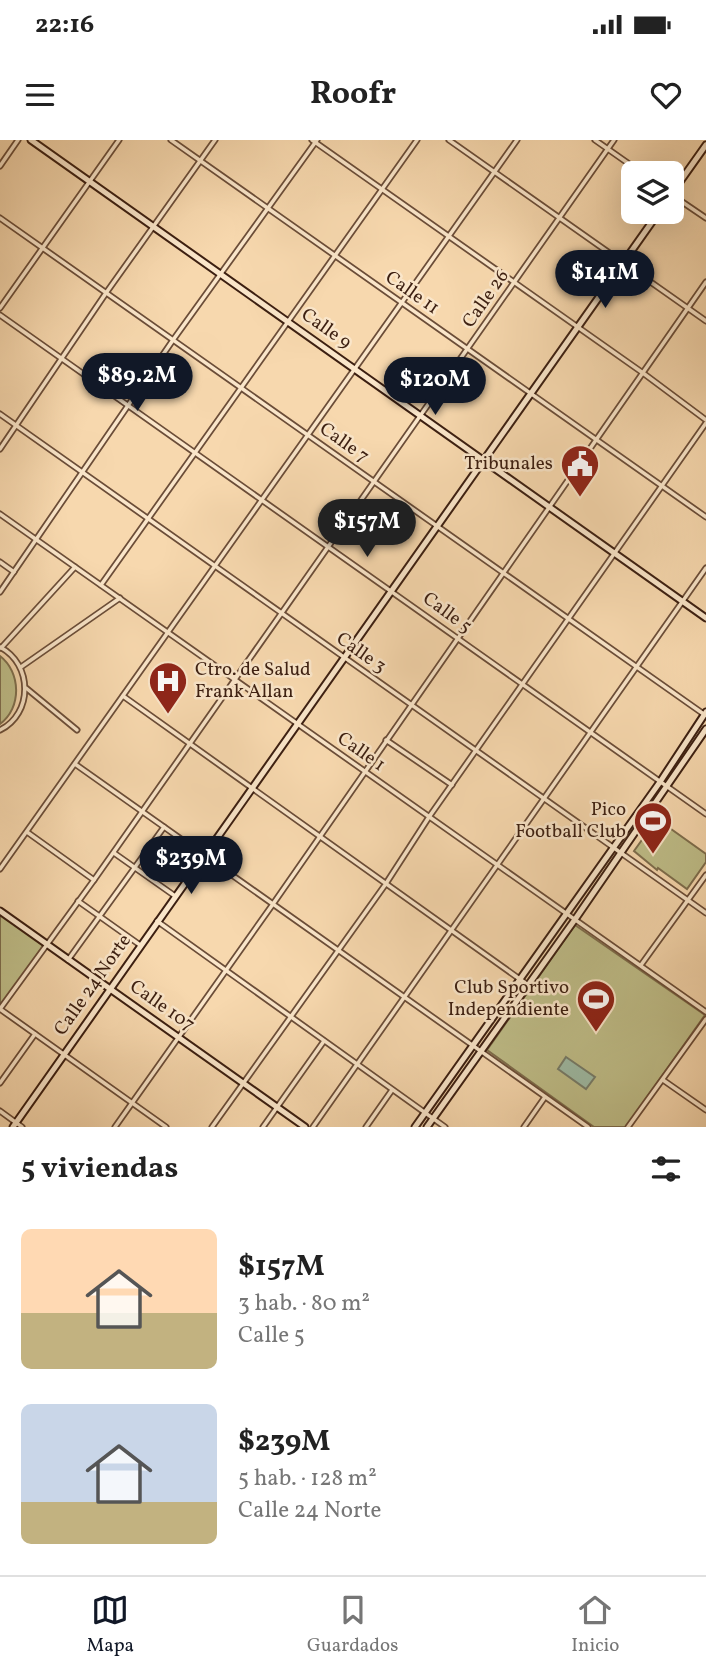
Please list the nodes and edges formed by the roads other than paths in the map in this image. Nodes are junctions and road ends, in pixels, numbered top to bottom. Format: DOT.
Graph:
graph roads {
  1 [pos="18,140"];
  2 [pos="31,140"];
  3 [pos="119,140"];
  4 [pos="171,140"];
  5 [pos="215,140"];
  6 [pos="417,140"];
  7 [pos="449,140"];
  8 [pos="517,140"];
  9 [pos="595,140"];
  10 [pos="614,140"];
  11 [pos="315,141"];
  12 [pos="706,145"];
  13 [pos="608,149"];
  14 [pos="200,160"];
  15 [pos="625,161"];
  16 [pos="0,166"];
  17 [pos="495,172"];
  18 [pos="684,177"];
  19 [pos="90,181"];
  20 [pos="382,189"];
  21 [pos="684,202"];
  22 [pos="269,209"];
  23 [pos="0,218"];
  24 [pos="560,218"];
  25 [pos="706,218"];
  26 [pos="650,224"];
  27 [pos="154,225"];
  28 [pos="449,237"];
  29 [pos="43,248"];
  30 [pos="335,256"];
  31 [pos="623,262"];
  32 [pos="221,275"];
  33 [pos="514,282"];
  34 [pos="706,282"];
  35 [pos="106,293"];
  36 [pos="402,303"];
  37 [pos="0,308"];
  38 [pos="687,308"];
  39 [pos="0,315"];
  40 [pos="706,321"];
  41 [pos="288,322"];
  42 [pos="578,327"];
  43 [pos="173,340"];
  44 [pos="467,349"];
  45 [pos="63,358"];
  46 [pos="355,369"];
  47 [pos="643,373"];
  48 [pos="241,388"];
  49 [pos="531,393"];
  50 [pos="129,405"];
  51 [pos="0,415"];
  52 [pos="421,415"];
  53 [pos="706,422"];
  54 [pos="15,425"];
  55 [pos="307,435"];
  56 [pos="596,440"];
  57 [pos="0,449"];
  58 [pos="196,452"];
  59 [pos="482,460"];
  60 [pos="83,472"];
  61 [pos="373,481"];
  62 [pos="662,486"];
  63 [pos="263,499"];
  64 [pos="549,507"];
  65 [pos="0,514"];
  66 [pos="706,517"];
  67 [pos="148,519"];
  68 [pos="436,526"];
  69 [pos="37,540"];
  70 [pos="329,546"];
  71 [pos="615,553"];
  72 [pos="0,562"];
  73 [pos="214,566"];
  74 [pos="75,567"];
  75 [pos="706,568"];
  76 [pos="14,572"];
  77 [pos="503,573"];
  78 [pos="101,585"];
  79 [pos="391,590"];
  80 [pos="0,592"];
  81 [pos="120,598"];
  82 [pos="683,601"];
  83 [pos="280,614"];
  84 [pos="706,618"];
  85 [pos="568,619"];
  86 [pos="168,633"];
  87 [pos="457,638"];
  88 [pos="1,647"];
  89 [pos="343,658"];
  90 [pos="636,666"];
  91 [pos="21,667"];
  92 [pos="235,680"];
  93 [pos="523,683"];
  94 [pos="26,688"];
  95 [pos="123,696"];
  96 [pos="411,705"];
  97 [pos="705,714"];
  98 [pos="296,725"];
  99 [pos="706,729"];
  100 [pos="0,730"];
  101 [pos="77,730"];
  102 [pos="589,733"];
  103 [pos="386,740"];
  104 [pos="190,744"];
  105 [pos="476,750"];
  106 [pos="75,764"];
  107 [pos="364,771"];
  108 [pos="660,782"];
  109 [pos="452,785"];
  110 [pos="667,786"];
  111 [pos="251,789"];
  112 [pos="544,798"];
  113 [pos="142,811"];
  114 [pos="706,814"];
  115 [pos="429,817"];
  116 [pos="164,827"];
  117 [pos="27,832"];
  118 [pos="320,837"];
  119 [pos="614,847"];
  120 [pos="113,852"];
  121 [pos="622,853"];
  122 [pos="204,855"];
  123 [pos="497,865"];
  124 [pos="135,868"];
  125 [pos="0,869"];
  126 [pos="706,875"];
  127 [pos="94,880"];
  128 [pos="385,885"];
  129 [pos="175,896"];
  130 [pos="688,900"];
  131 [pos="78,901"];
  132 [pos="273,904"];
  133 [pos="0,911"];
  134 [pos="568,913"];
  135 [pos="706,913"];
  136 [pos="100,916"];
  137 [pos="576,918"];
  138 [pos="157,921"];
  139 [pos="451,931"];
  140 [pos="46,944"];
  141 [pos="140,945"];
  142 [pos="338,950"];
  143 [pos="68,960"];
  144 [pos="641,965"];
  145 [pos="225,972"];
  146 [pos="521,979"];
  147 [pos="528,985"];
  148 [pos="109,989"];
  149 [pos="405,998"];
  150 [pos="0,1009"];
  151 [pos="706,1012"];
  152 [pos="291,1017"];
  153 [pos="706,1019"];
  154 [pos="35,1034"];
  155 [pos="178,1037"];
  156 [pos="324,1041"];
  157 [pos="474,1046"];
  158 [pos="481,1051"];
  159 [pos="63,1054"];
  160 [pos="358,1065"];
  161 [pos="663,1080"];
  162 [pos="0,1083"];
  163 [pos="244,1083"];
  164 [pos="392,1090"];
  165 [pos="545,1097"];
  166 [pos="132,1104"];
  167 [pos="277,1107"];
  168 [pos="706,1110"];
  169 [pos="0,1111"];
  170 [pos="425,1112"];
  171 [pos="433,1118"];
  172 [pos="15,1125"];
  173 [pos="22,1127"];
  174 [pos="115,1127"];
  175 [pos="166,1127"];
  176 [pos="212,1127"];
  177 [pos="263,1127"];
  178 [pos="305,1127"];
  179 [pos="313,1127"];
  180 [pos="366,1127"];
  181 [pos="415,1127"];
  182 [pos="427,1127"];
  183 [pos="445,1127"];
  184 [pos="524,1127"];
  185 [pos="588,1127"];
  186 [pos="628,1127"];
  1 -- 16 [label="street"];
  2 -- 19 [label="main road, Calle 9"];
  3 -- 19 [label="street"];
  4 -- 14 [label="street, Calle 11"];
  5 -- 14 [label="street"];
  6 -- 20 [label="street"];
  7 -- 17 [label="street"];
  8 -- 17 [label="street"];
  9 -- 13 [label="street"];
  10 -- 13 [label="street, Calle 26"];
  11 -- 20 [label="street"];
  11 -- 22 [label="street"];
  12 -- 18 [label="main road"];
  13 -- 15 [label="street"];
  13 -- 24 [label="street, Calle 26"];
  14 -- 22 [label="street, Calle 11"];
  14 -- 27 [label="street"];
  17 -- 24 [label="street"];
  17 -- 28 [label="street"];
  19 -- 27 [label="main road, Calle 9"];
  19 -- 29 [label="street"];
  20 -- 28 [label="street"];
  20 -- 30 [label="street"];
  21 -- 25 [label="street"];
  22 -- 30 [label="street, Calle 11"];
  22 -- 32 [label="street"];
  23 -- 29 [label="street, Calle 7"];
  24 -- 31 [label="street"];
  24 -- 33 [label="street, Calle 26"];
  26 -- 31 [label="main road, Calle 24 Norte"];
  27 -- 32 [label="main road, Calle 9"];
  27 -- 35 [label="street"];
  28 -- 33 [label="street"];
  28 -- 36 [label="street"];
  29 -- 35 [label="street, Calle 7"];
  29 -- 37 [label="street"];
  30 -- 36 [label="street, Calle 11"];
  30 -- 41 [label="street"];
  31 -- 38 [label="street"];
  31 -- 42 [label="main road, Calle 24 Norte"];
  32 -- 41 [label="main road, Calle 9"];
  32 -- 43 [label="street"];
  33 -- 42 [label="street"];
  33 -- 44 [label="street, Calle 26"];
  34 -- 38 [label="street"];
  35 -- 43 [label="street, Calle 7"];
  35 -- 45 [label="street"];
  36 -- 44 [label="street, Calle 11"];
  36 -- 46 [label="street"];
  38 -- 40 [label="street"];
  38 -- 47 [label="street"];
  39 -- 45 [label="street, Calle 5"];
  41 -- 46 [label="main road, Calle 9"];
  41 -- 48 [label="street"];
  42 -- 47 [label="street"];
  42 -- 49 [label="main road, Calle 24 Norte"];
  43 -- 48 [label="street, Calle 7"];
  43 -- 50 [label="street"];
  44 -- 49 [label="street, Calle 11"];
  44 -- 52 [label="street, Calle 26"];
  45 -- 50 [label="street, Calle 5"];
  45 -- 54 [label="street"];
  46 -- 52 [label="main road, Calle 9"];
  46 -- 55 [label="street"];
  47 -- 53 [label="street"];
  47 -- 56 [label="street"];
  48 -- 55 [label="street, Calle 7"];
  48 -- 58 [label="street"];
  49 -- 56 [label="street, Calle 11"];
  49 -- 59 [label="main road, Calle 24 Norte"];
  50 -- 58 [label="street, Calle 5"];
  50 -- 60 [label="street"];
  51 -- 54 [label="street, Calle 3"];
  52 -- 59 [label="main road, Calle 9"];
  52 -- 61 [label="street, Calle 26"];
  53 -- 62 [label="street"];
  54 -- 57 [label="street"];
  54 -- 60 [label="street, Calle 3"];
  55 -- 61 [label="street, Calle 7"];
  55 -- 63 [label="street"];
  56 -- 62 [label="street, Calle 11"];
  56 -- 64 [label="street"];
  58 -- 63 [label="street, Calle 5"];
  58 -- 67 [label="street"];
  59 -- 64 [label="main road, Calle 9"];
  59 -- 68 [label="main road, Calle 24 Norte"];
  60 -- 67 [label="street, Calle 3"];
  60 -- 69 [label="street"];
  61 -- 68 [label="street, Calle 7"];
  61 -- 70 [label="street, Calle 26"];
  62 -- 66 [label="street, Calle 11"];
  62 -- 71 [label="street"];
  63 -- 70 [label="street, Calle 5"];
  63 -- 73 [label="street"];
  64 -- 71 [label="main road, Calle 9"];
  64 -- 77 [label="street"];
  65 -- 69 [label="street, Calle 1"];
  67 -- 73 [label="street, Calle 3"];
  67 -- 78 [label="street"];
  68 -- 77 [label="street, Calle 7"];
  68 -- 79 [label="main road, Calle 24 Norte"];
  69 -- 74 [label="street, Calle 1"];
  69 -- 76 [label="street"];
  70 -- 79 [label="street, Calle 5"];
  70 -- 83 [label="street, Calle 26"];
  71 -- 82 [label="main road, Calle 9"];
  71 -- 85 [label="street"];
  72 -- 76 [label="street"];
  73 -- 83 [label="street, Calle 3"];
  73 -- 86 [label="street"];
  74 -- 78 [label="street, Calle 1"];
  74 -- 88 [label="street"];
  75 -- 82 [label="street"];
  76 -- 80 [label="street"];
  77 -- 85 [label="street, Calle 7"];
  77 -- 87 [label="street"];
  78 -- 81 [label="street, Calle 1"];
  79 -- 87 [label="street, Calle 5"];
  79 -- 89 [label="main road, Calle 24 Norte"];
  81 -- 86 [label="street, Calle 1"];
  81 -- 91 [label="street"];
  82 -- 84 [label="main road, Calle 9"];
  82 -- 90 [label="street"];
  83 -- 89 [label="street, Calle 3"];
  83 -- 92 [label="street, Calle 26"];
  85 -- 90 [label="street, Calle 7"];
  85 -- 93 [label="street"];
  86 -- 92 [label="street, Calle 1"];
  86 -- 95 [label="street"];
  87 -- 93 [label="street, Calle 5"];
  87 -- 96 [label="street"];
  88 -- 91 [label="street"];
  89 -- 96 [label="street, Calle 3"];
  89 -- 98 [label="main road, Calle 24 Norte"];
  90 -- 97 [label="street, Calle 7"];
  90 -- 102 [label="street"];
  91 -- 94 [label="street"];
  92 -- 98 [label="street, Calle 1"];
  92 -- 104 [label="street, Calle 26"];
  93 -- 102 [label="street, Calle 5"];
  93 -- 105 [label="street"];
  94 -- 100 [label="street"];
  94 -- 101 [label="street"];
  95 -- 104 [label="street"];
  95 -- 106 [label="street"];
  96 -- 103 [label="street"];
  96 -- 105 [label="street, Calle 3"];
  97 -- 108 [label="main road"];
  98 -- 107 [label="street, Calle 1"];
  98 -- 111 [label="main road, Calle 24 Norte"];
  99 -- 110 [label="main road"];
  102 -- 108 [label="street, Calle 5"];
  102 -- 112 [label="street"];
  103 -- 107 [label="street"];
  103 -- 109 [label="street"];
  104 -- 111 [label="street"];
  104 -- 113 [label="street, Calle 26"];
  105 -- 109 [label="street"];
  105 -- 112 [label="street, Calle 3"];
  106 -- 113 [label="street"];
  106 -- 117 [label="street"];
  107 -- 115 [label="street, Calle 1"];
  107 -- 118 [label="street"];
  108 -- 110 [label="street, Calle 5"];
  108 -- 119 [label="main road"];
  109 -- 115 [label="street"];
  110 -- 114 [label="street, Calle 5"];
  110 -- 121 [label="main road"];
  111 -- 118 [label="street"];
  111 -- 122 [label="main road, Calle 24 Norte"];
  112 -- 119 [label="street, Calle 3"];
  112 -- 123 [label="street"];
  113 -- 116 [label="street"];
  113 -- 120 [label="street, Calle 26"];
  115 -- 123 [label="street, Calle 1"];
  115 -- 128 [label="street"];
  116 -- 122 [label="street"];
  116 -- 124 [label="street"];
  117 -- 125 [label="street"];
  117 -- 127 [label="street"];
  118 -- 128 [label="street"];
  118 -- 132 [label="street"];
  119 -- 121 [label="street, Calle 3"];
  119 -- 134 [label="main road"];
  120 -- 124 [label="street"];
  120 -- 127 [label="street, Calle 26"];
  121 -- 130 [label="street, Calle 3"];
  121 -- 137 [label="main road"];
  122 -- 129 [label="main road, Calle 24 Norte"];
  122 -- 132 [label="street"];
  123 -- 134 [label="street, Calle 1"];
  123 -- 139 [label="street"];
  124 -- 129 [label="street"];
  124 -- 136 [label="street"];
  126 -- 130 [label="street"];
  127 -- 131 [label="street, Calle 26"];
  128 -- 139 [label="street"];
  128 -- 142 [label="street"];
  129 -- 138 [label="main road, Calle 24 Norte"];
  130 -- 135 [label="street, Calle 3"];
  130 -- 144 [label="street"];
  131 -- 136 [label="street"];
  131 -- 140 [label="street, Calle 26"];
  132 -- 142 [label="street"];
  132 -- 145 [label="street"];
  133 -- 140 [label="main road, Calle 107"];
  134 -- 137 [label="street, Calle 1"];
  134 -- 146 [label="main road"];
  136 -- 141 [label="street"];
  136 -- 143 [label="street"];
  137 -- 144 [label="street, Calle 1"];
  137 -- 147 [label="main road"];
  138 -- 141 [label="main road, Calle 24 Norte"];
  138 -- 145 [label="street"];
  139 -- 146 [label="street"];
  139 -- 149 [label="street"];
  140 -- 143 [label="main road, Calle 107"];
  140 -- 150 [label="street, Calle 26"];
  141 -- 148 [label="main road, Calle 24 Norte"];
  142 -- 149 [label="street"];
  142 -- 152 [label="street"];
  143 -- 148 [label="main road, Calle 107"];
  144 -- 151 [label="street, Calle 1"];
  145 -- 152 [label="street"];
  145 -- 155 [label="street"];
  146 -- 147 [label="street"];
  146 -- 157 [label="main road"];
  147 -- 158 [label="main road"];
  148 -- 155 [label="main road, Calle 107"];
  148 -- 159 [label="main road, Calle 24 Norte"];
  149 -- 157 [label="street"];
  149 -- 160 [label="street"];
  150 -- 154 [label="street"];
  152 -- 156 [label="street"];
  152 -- 163 [label="street"];
  153 -- 161 [label="street"];
  154 -- 159 [label="street"];
  154 -- 162 [label="street"];
  155 -- 163 [label="main road, Calle 107"];
  155 -- 166 [label="street"];
  156 -- 160 [label="street"];
  156 -- 167 [label="street"];
  157 -- 158 [label="street"];
  157 -- 170 [label="main road"];
  158 -- 165 [label="street"];
  158 -- 171 [label="main road"];
  159 -- 166 [label="street"];
  159 -- 172 [label="main road, Calle 24 Norte"];
  160 -- 164 [label="street"];
  160 -- 179 [label="street"];
  161 -- 168 [label="street"];
  161 -- 186 [label="street"];
  163 -- 167 [label="main road, Calle 107"];
  163 -- 176 [label="street"];
  164 -- 170 [label="street"];
  164 -- 180 [label="street"];
  165 -- 184 [label="street"];
  165 -- 185 [label="street"];
  166 -- 174 [label="street"];
  166 -- 175 [label="street"];
  167 -- 177 [label="street"];
  167 -- 178 [label="main road, Calle 107"];
  169 -- 172 [label="street"];
  170 -- 171 [label="street"];
  170 -- 181 [label="main road"];
  171 -- 182 [label="main road"];
  171 -- 183 [label="street"];
  172 -- 173 [label="street"];
}
